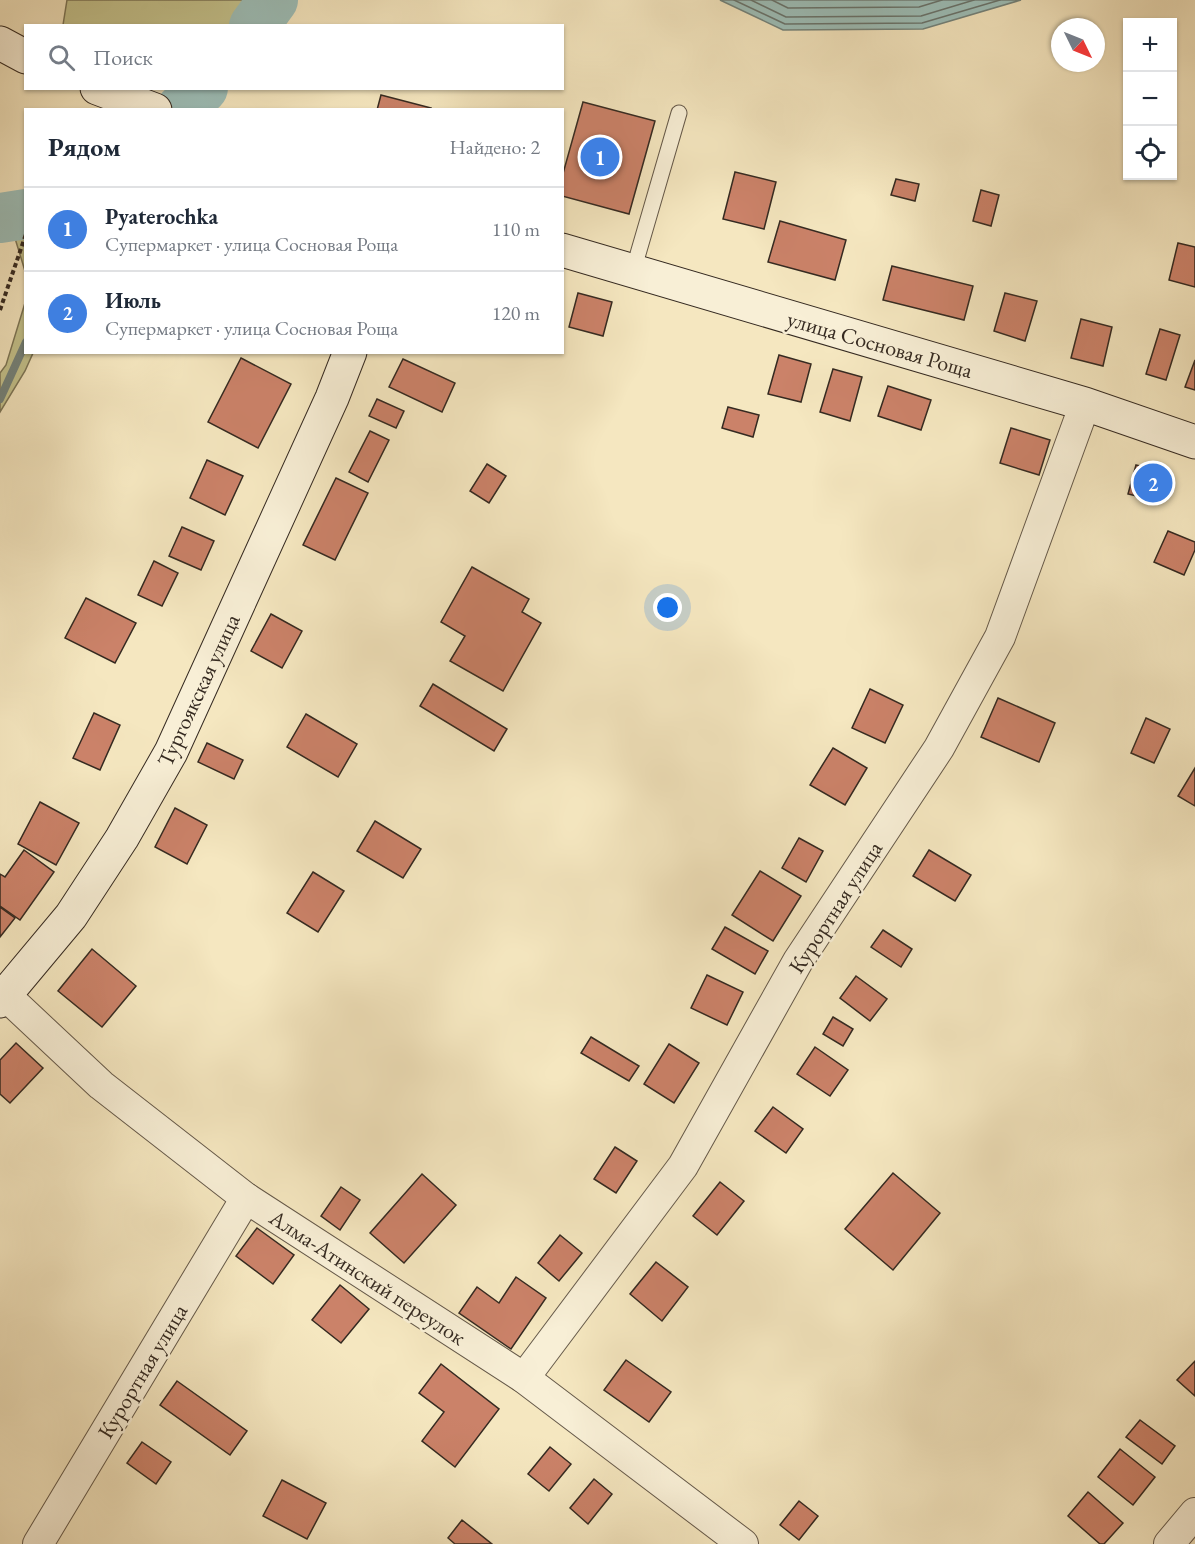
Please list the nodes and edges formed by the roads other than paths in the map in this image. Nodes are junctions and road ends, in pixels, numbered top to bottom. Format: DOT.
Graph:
graph roads {
  1 [pos="0,43"];
  2 [pos="24,56"];
  3 [pos="102,90"];
  4 [pos="150,108"];
  5 [pos="679,113"];
  6 [pos="564,251"];
  7 [pos="633,271"];
  8 [pos="349,354"];
  9 [pos="1084,404"];
  10 [pos="1195,442"];
  11 [pos="3,998"];
  12 [pos="246,1198"];
  13 [pos="524,1378"];
  14 [pos="1195,1513"];
  15 [pos="38,1544"];
  16 [pos="744,1544"];
  17 [pos="1169,1544"];
  1 -- 2 [label="main road"];
  3 -- 4 [label="main road"];
  5 -- 7 [label="lane"];
  6 -- 7 [label="main road, улица Сосновая Роща"];
  7 -- 9 [label="main road, улица Сосновая Роща"];
  8 -- 11 [label="main road, Тургоякская улица"];
  9 -- 10 [label="main road, улица Сосновая Роща"];
  9 -- 13 [label="street, Курортная улица"];
  11 -- 12 [label="street, Алма-Атинский переулок"];
  12 -- 13 [label="street, Алма-Атинский переулок"];
  12 -- 15 [label="street, Курортная улица"];
  13 -- 16 [label="street, Алма-Атинский переулок"];
  14 -- 17 [label="street"];
}
